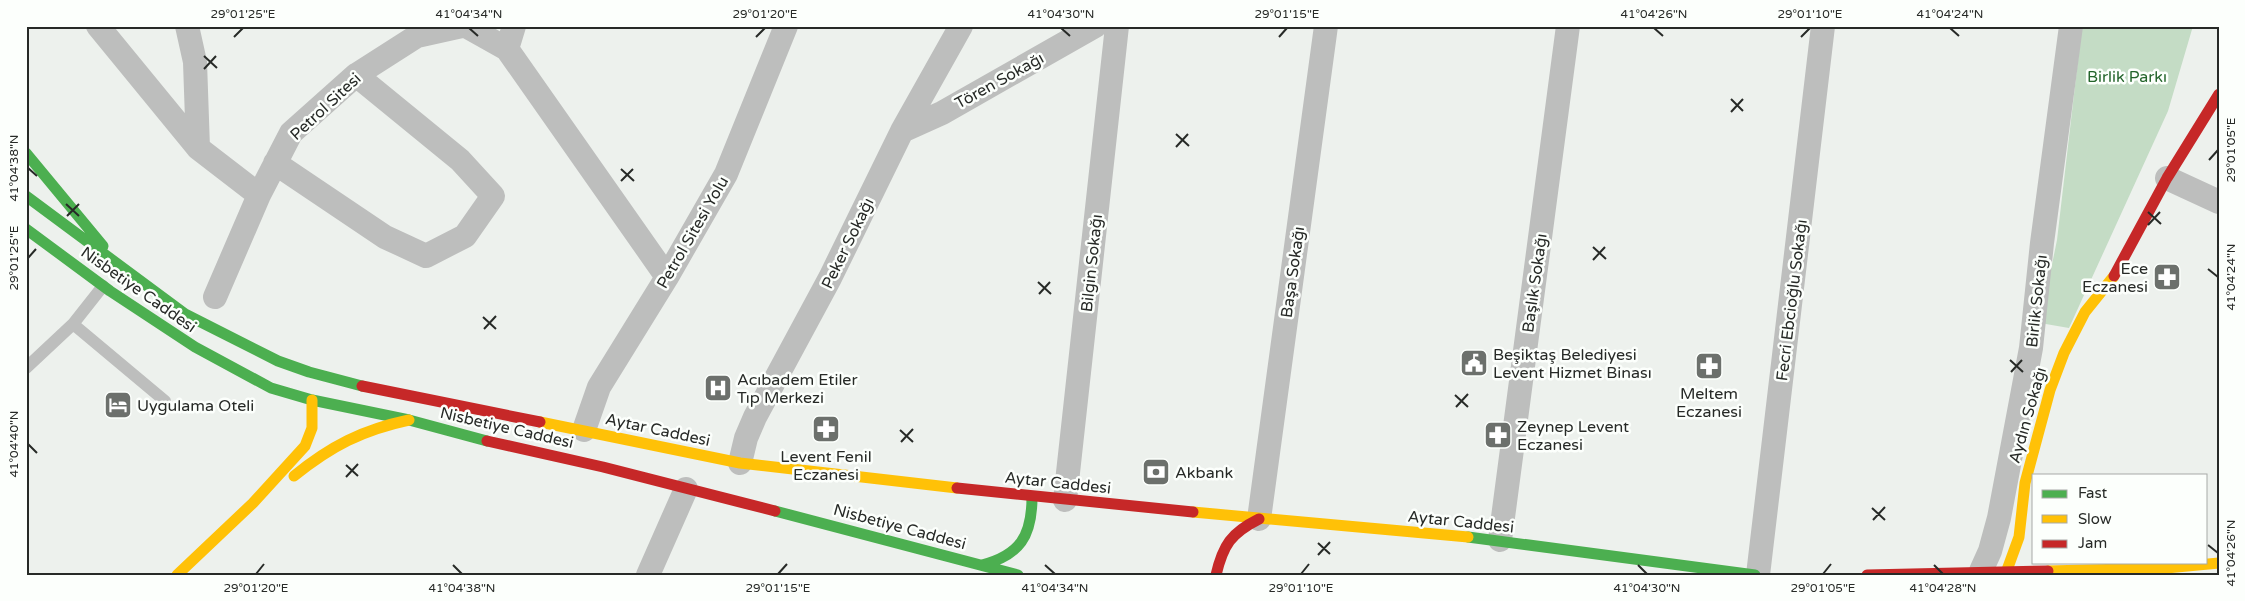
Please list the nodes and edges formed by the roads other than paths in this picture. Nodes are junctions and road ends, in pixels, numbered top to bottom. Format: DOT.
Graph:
graph roads {
  1 [pos="98,26"];
  2 [pos="187,26"];
  3 [pos="464,26"];
  4 [pos="514,26"];
  5 [pos="786,26"];
  6 [pos="961,26"];
  7 [pos="1096,26"];
  8 [pos="1117,26"];
  9 [pos="1326,26"];
  10 [pos="1568,26"];
  11 [pos="1823,26"];
  12 [pos="2071,26"];
  13 [pos="507,49"];
  14 [pos="356,75"];
  15 [pos="2219,94"];
  16 [pos="902,132"];
  17 [pos="198,148"];
  18 [pos="26,153"];
  19 [pos="275,163"];
  20 [pos="2167,178"];
  21 [pos="33,180"];
  22 [pos="259,195"];
  23 [pos="26,196"];
  24 [pos="2219,202"];
  25 [pos="26,229"];
  26 [pos="118,263"];
  27 [pos="667,277"];
  28 [pos="2111,281"];
  29 [pos="103,286"];
  30 [pos="215,297"];
  31 [pos="2104,305"];
  32 [pos="73,324"];
  33 [pos="2031,348"];
  34 [pos="2064,353"];
  35 [pos="26,368"];
  36 [pos="310,386"];
  37 [pos="363,386"];
  38 [pos="165,401"];
  39 [pos="409,420"];
  40 [pos="584,430"];
  41 [pos="740,463"];
  42 [pos="686,489"];
  43 [pos="1032,497"];
  44 [pos="1065,500"];
  45 [pos="253,504"];
  46 [pos="1259,519"];
  47 [pos="1500,540"];
  48 [pos="2219,563"];
  49 [pos="2069,564"];
  50 [pos="982,565"];
  51 [pos="2076,569"];
  52 [pos="2007,570"];
  53 [pos="1981,571"];
  54 [pos="177,575"];
  55 [pos="648,575"];
  56 [pos="1018,575"];
  57 [pos="1216,575"];
  58 [pos="1756,575"];
  59 [pos="1867,575"];
  1 -- 17 [label="street"];
  2 -- 17 [label="street"];
  3 -- 13 [label="street, Petrol Sitesi"];
  3 -- 14 [label="street, Petrol Sitesi"];
  4 -- 13 [label="street"];
  5 -- 27 [label="street, Petrol Sitesi Yolu"];
  6 -- 16 [label="street, Peker Sokağı"];
  7 -- 16 [label="street, Tören Sokağı"];
  8 -- 44 [label="street, Bilgin Sokağı"];
  9 -- 46 [label="street, Başa Sokağı"];
  10 -- 47 [label="street, Başlık Sokağı"];
  11 -- 58 [label="street, Fecri Ebcioğlu Sokağı"];
  12 -- 33 [label="street, Birlik Sokağı"];
  13 -- 27 [label="street, Petrol Sitesi"];
  14 -- 19 [label="street, Petrol Sitesi"];
  14 -- 19 [label="street"];
  15 -- 20 [label="main road, Aydın Sokağı"];
  16 -- 41 [label="street, Peker Sokağı"];
  17 -- 22 [label="street"];
  18 -- 26 [label="main road"];
  19 -- 22 [label="street, Petrol Sitesi"];
  20 -- 24 [label="street"];
  20 -- 28 [label="main road, Aydın Sokağı"];
  21 -- 26 [label="main road"];
  22 -- 30 [label="street, Petrol Sitesi"];
  23 -- 26 [label="main road, Nisbetiye Caddesi"];
  25 -- 29 [label="main road, Nisbetiye Caddesi"];
  26 -- 36 [label="main road, Nisbetiye Caddesi"];
  27 -- 40 [label="street, Petrol Sitesi Yolu"];
  28 -- 31 [label="main road, Aydın Sokağı"];
  28 -- 34 [label="main road, Aydın Sokağı"];
  29 -- 32 [label="lane"];
  29 -- 36 [label="main road, Nisbetiye Caddesi"];
  32 -- 35 [label="lane"];
  32 -- 38 [label="lane"];
  33 -- 34 [label="street"];
  33 -- 53 [label="street, Birlik Sokağı"];
  34 -- 52 [label="main road, Aydın Sokağı"];
  36 -- 37 [label="main road, Nisbetiye Caddesi"];
  36 -- 39 [label="main road, Nisbetiye Caddesi"];
  36 -- 45 [label="main road"];
  37 -- 40 [label="main road, Aytar Caddesi"];
  39 -- 42 [label="main road, Nisbetiye Caddesi"];
  39 -- 45 [label="main road"];
  40 -- 41 [label="main road, Aytar Caddesi"];
  41 -- 43 [label="main road, Aytar Caddesi"];
  42 -- 50 [label="main road, Nisbetiye Caddesi"];
  42 -- 55 [label="street"];
  43 -- 44 [label="main road, Aytar Caddesi"];
  43 -- 50 [label="main road"];
  44 -- 46 [label="main road, Aytar Caddesi"];
  45 -- 54 [label="main road"];
  46 -- 47 [label="main road, Aytar Caddesi"];
  46 -- 57 [label="main road"];
  47 -- 58 [label="main road, Aytar Caddesi"];
  48 -- 51 [label="main road"];
  49 -- 51 [label="main road"];
  50 -- 56 [label="main road, Nisbetiye Caddesi"];
  51 -- 52 [label="main road"];
  52 -- 53 [label="main road"];
  53 -- 59 [label="main road"];
}
